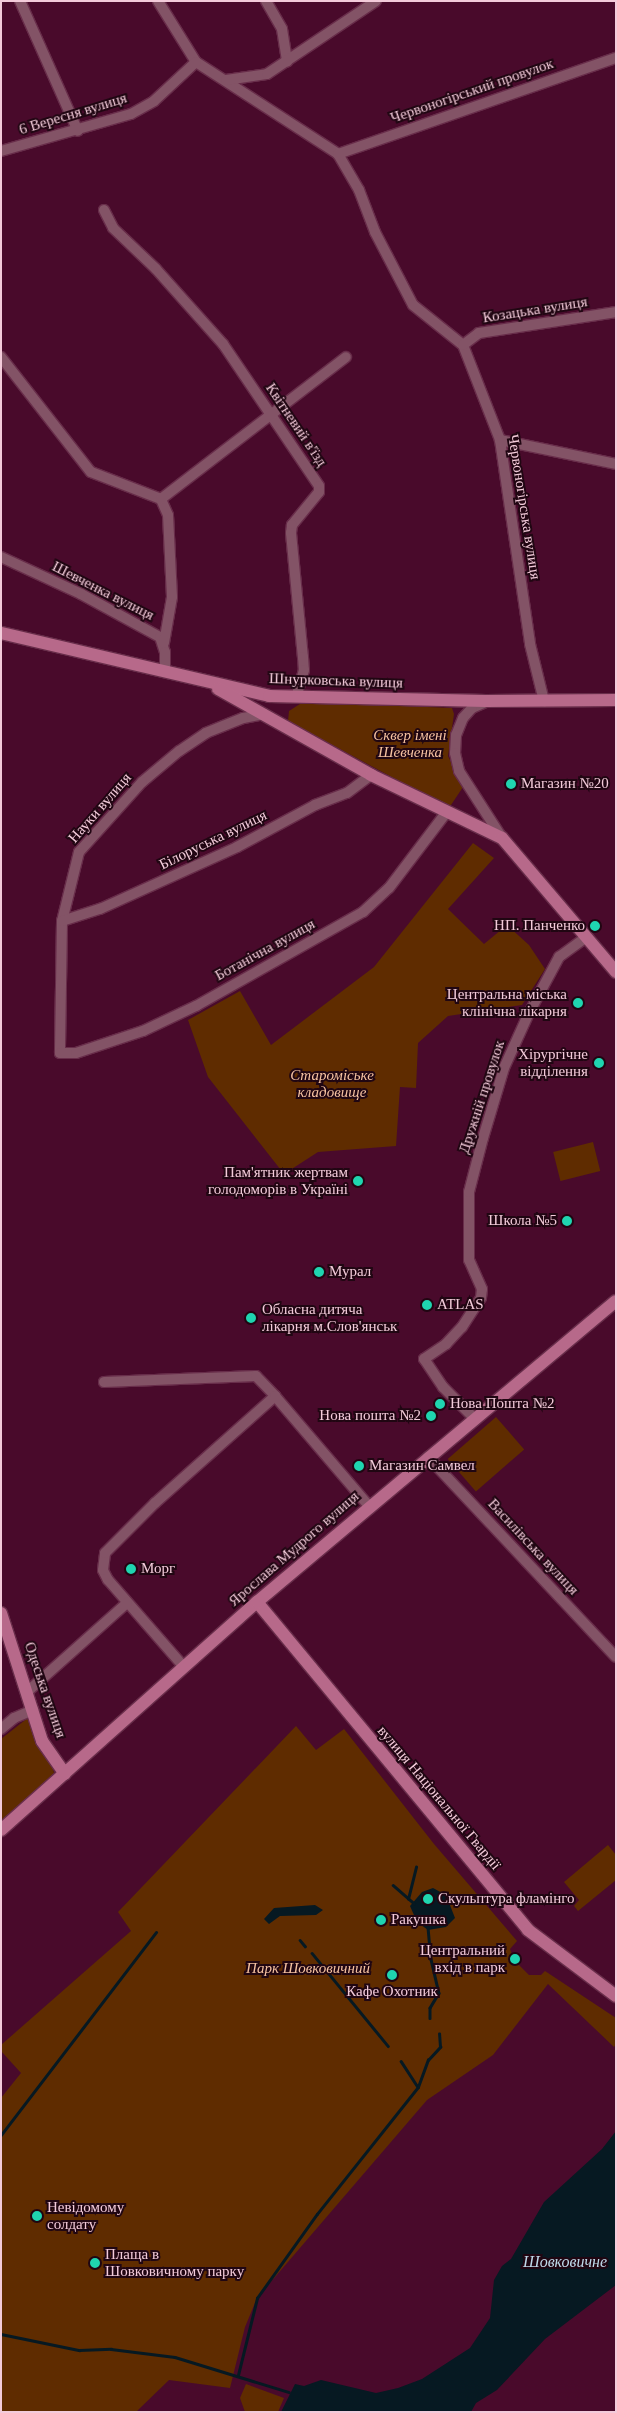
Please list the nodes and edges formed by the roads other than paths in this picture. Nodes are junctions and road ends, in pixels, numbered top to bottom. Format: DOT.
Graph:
graph roads {
  1 [pos="20,1"];
  2 [pos="158,1"];
  3 [pos="266,1"];
  4 [pos="376,1"];
  5 [pos="616,58"];
  6 [pos="196,62"];
  7 [pos="287,62"];
  8 [pos="226,80"];
  9 [pos="78,131"];
  10 [pos="1,151"];
  11 [pos="338,154"];
  12 [pos="104,210"];
  13 [pos="616,312"];
  14 [pos="462,345"];
  15 [pos="1,357"];
  16 [pos="346,357"];
  17 [pos="271,414"];
  18 [pos="500,440"];
  19 [pos="616,464"];
  20 [pos="161,499"];
  21 [pos="1,557"];
  22 [pos="1,633"];
  23 [pos="164,644"];
  24 [pos="165,670"];
  25 [pos="200,680"];
  26 [pos="301,697"];
  27 [pos="616,700"];
  28 [pos="544,701"];
  29 [pos="486,702"];
  30 [pos="264,714"];
  31 [pos="372,776"];
  32 [pos="446,813"];
  33 [pos="502,838"];
  34 [pos="62,921"];
  35 [pos="587,937"];
  36 [pos="616,972"];
  37 [pos="60,1053"];
  38 [pos="616,1301"];
  39 [pos="104,1382"];
  40 [pos="275,1396"];
  41 [pos="474,1418"];
  42 [pos="428,1458"];
  43 [pos="369,1506"];
  44 [pos="257,1602"];
  45 [pos="127,1603"];
  46 [pos="1,1613"];
  47 [pos="616,1657"];
  48 [pos="184,1666"];
  49 [pos="27,1692"];
  50 [pos="33,1710"];
  51 [pos="1,1729"];
  52 [pos="65,1774"];
  53 [pos="1,1830"];
  54 [pos="616,1996"];
  1 -- 9 [label="street"];
  2 -- 6 [label="street"];
  3 -- 7 [label="street"];
  4 -- 7 [label="street"];
  5 -- 11 [label="street, Червоногірський провулок"];
  6 -- 8 [label="street"];
  6 -- 9 [label="street, 6 Вересня вулиця"];
  7 -- 8 [label="street"];
  8 -- 11 [label="street"];
  9 -- 10 [label="street, 6 Вересня вулиця"];
  11 -- 14 [label="street, Червоногірська вулиця"];
  12 -- 17 [label="street, Квітневий в'їзд"];
  13 -- 14 [label="street, Козацька вулиця"];
  14 -- 18 [label="street, Червоногірська вулиця"];
  15 -- 20 [label="street"];
  16 -- 17 [label="street"];
  17 -- 20 [label="street"];
  17 -- 26 [label="street, Квітневий в'їзд"];
  18 -- 19 [label="street"];
  18 -- 28 [label="street, Червоногірська вулиця"];
  20 -- 23 [label="street"];
  21 -- 23 [label="street, Шевченка вулиця"];
  22 -- 24 [label="street, Шнурковська вулиця"];
  23 -- 24 [label="street"];
  24 -- 25 [label="street, Шнурковська вулиця"];
  25 -- 26 [label="street, Шнурковська вулиця"];
  25 -- 30 [label="street"];
  26 -- 29 [label="street, Шнурковська вулиця"];
  27 -- 28 [label="street, Шнурковська вулиця"];
  28 -- 29 [label="street, Шнурковська вулиця"];
  29 -- 33 [label="street"];
  30 -- 31 [label="street"];
  30 -- 34 [label="street, Науки вулиця"];
  31 -- 32 [label="street"];
  31 -- 34 [label="street, Білоруська вулиця"];
  32 -- 33 [label="street"];
  32 -- 37 [label="street, Ботанічна вулиця"];
  33 -- 35 [label="street"];
  34 -- 37 [label="street, Науки вулиця"];
  35 -- 36 [label="street"];
  35 -- 41 [label="street, Дружній провулок"];
  38 -- 41 [label="street, Ярослава Мудрого вулиця"];
  39 -- 40 [label="street"];
  40 -- 43 [label="street"];
  40 -- 45 [label="street"];
  41 -- 42 [label="street, Ярослава Мудрого вулиця"];
  42 -- 43 [label="street, Ярослава Мудрого вулиця"];
  42 -- 47 [label="street, Василівська вулиця"];
  43 -- 44 [label="street, Ярослава Мудрого вулиця"];
  44 -- 48 [label="street, Ярослава Мудрого вулиця"];
  44 -- 54 [label="street, вулиця Національної Гвардії"];
  45 -- 48 [label="street"];
  45 -- 49 [label="street"];
  46 -- 49 [label="street, Одеська вулиця"];
  48 -- 52 [label="street, Ярослава Мудрого вулиця"];
  49 -- 50 [label="street, Одеська вулиця"];
  50 -- 51 [label="street"];
  50 -- 52 [label="street, Одеська вулиця"];
  52 -- 53 [label="street, Ярослава Мудрого вулиця"];
}
